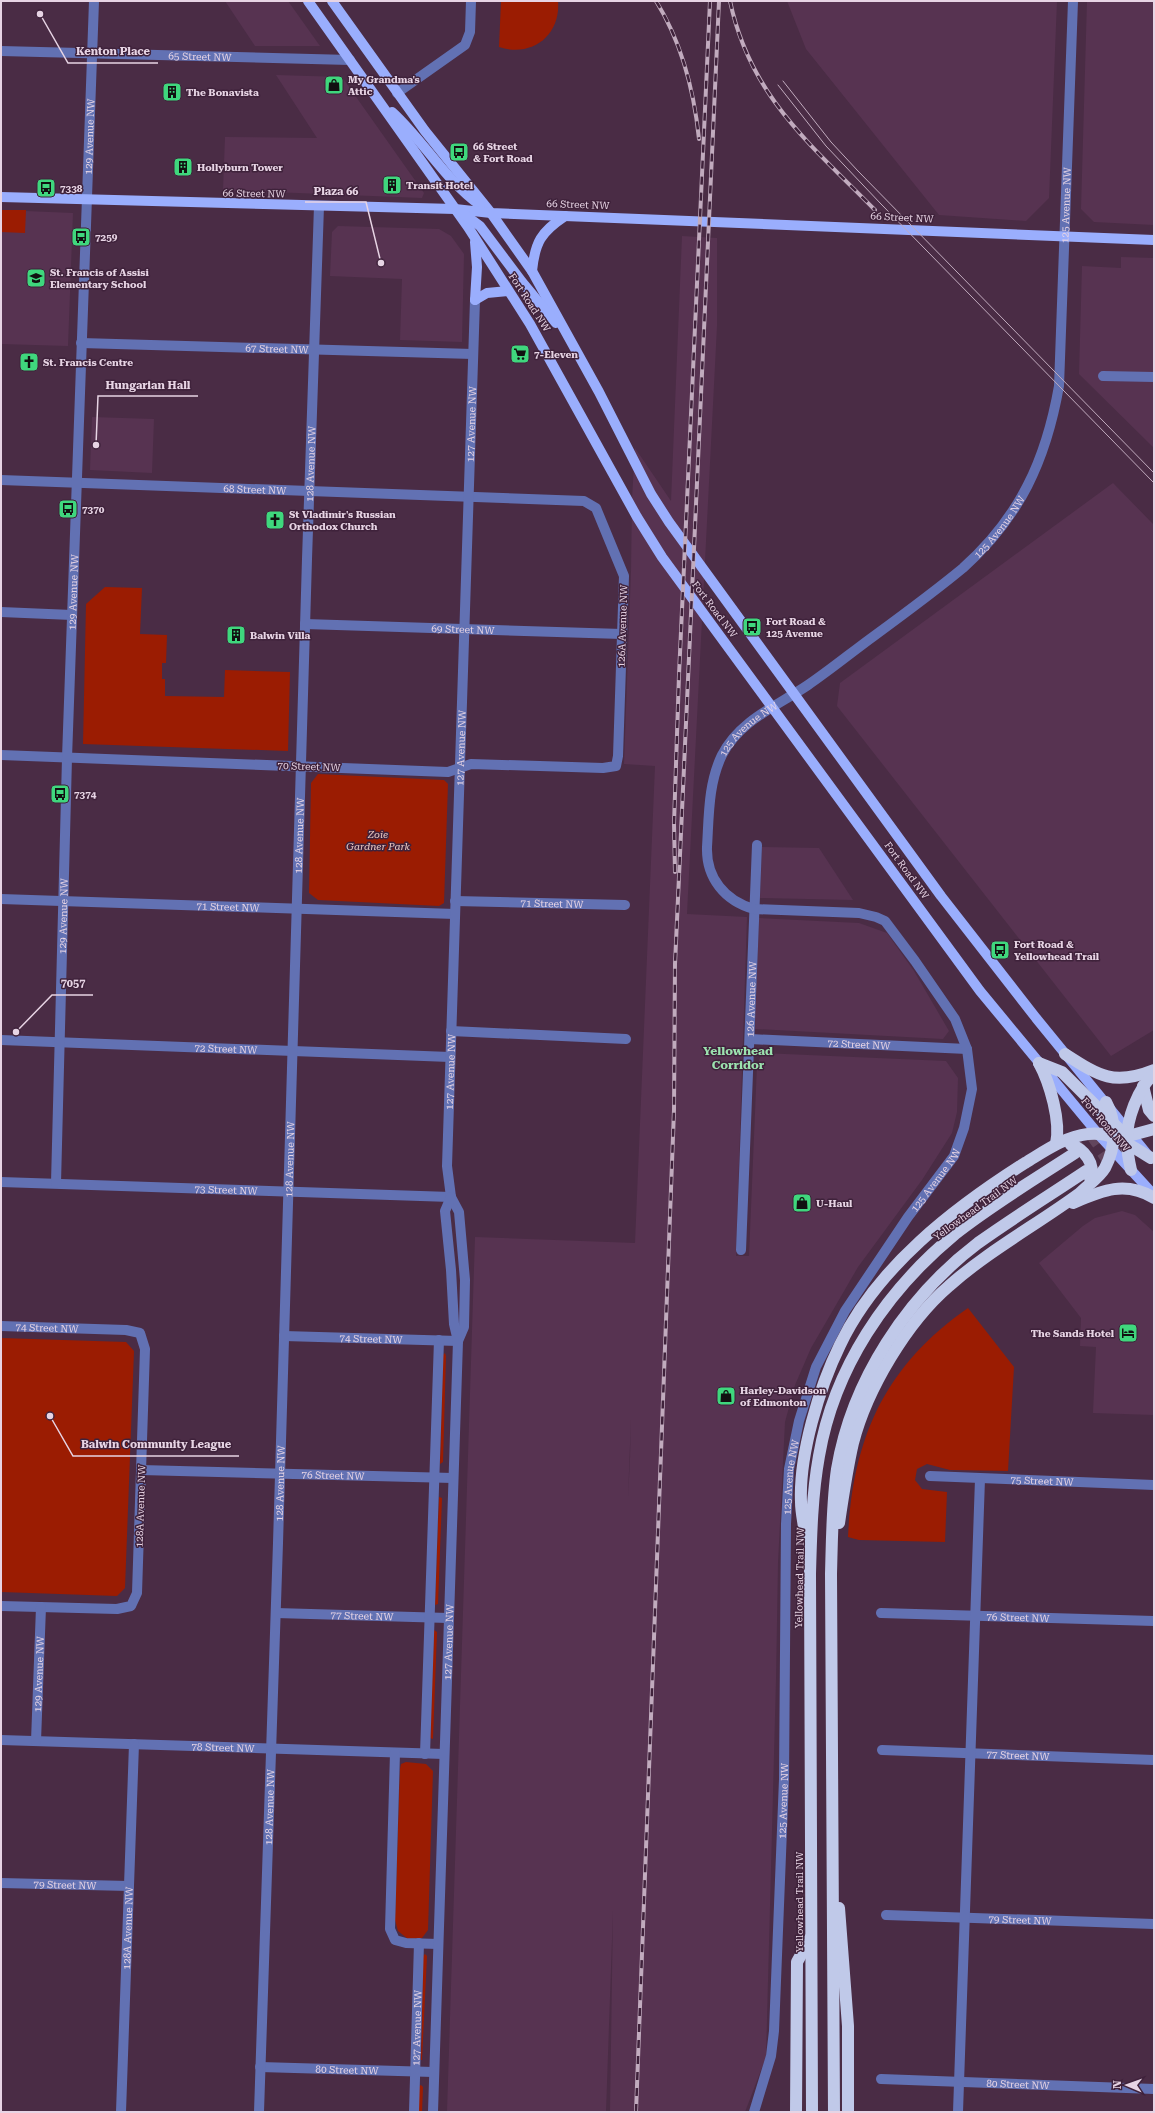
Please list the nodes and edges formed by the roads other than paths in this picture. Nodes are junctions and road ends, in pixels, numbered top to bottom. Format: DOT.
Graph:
graph roads {
  1 [pos="94,1"];
  2 [pos="308,1"];
  3 [pos="332,1"];
  4 [pos="471,1"];
  5 [pos="1073,1"];
  6 [pos="1,51"];
  7 [pos="92,54"];
  8 [pos="350,60"];
  9 [pos="397,93"];
  10 [pos="378,100"];
  11 [pos="1,197"];
  12 [pos="87,200"];
  13 [pos="319,206"];
  14 [pos="455,209"];
  15 [pos="491,213"];
  16 [pos="565,216"];
  17 [pos="1065,236"];
  18 [pos="475,240"];
  19 [pos="1154,240"];
  20 [pos="532,271"];
  21 [pos="508,291"];
  22 [pos="475,300"];
  23 [pos="567,336"];
  24 [pos="81,343"];
  25 [pos="314,348"];
  26 [pos="473,354"];
  27 [pos="1103,376"];
  28 [pos="1154,377"];
  29 [pos="1,480"];
  30 [pos="77,484"];
  31 [pos="310,490"];
  32 [pos="468,497"];
  33 [pos="581,501"];
  34 [pos="1,612"];
  35 [pos="72,615"];
  36 [pos="305,624"];
  37 [pos="464,630"];
  38 [pos="622,634"];
  39 [pos="794,693"];
  40 [pos="772,706"];
  41 [pos="1,755"];
  42 [pos="67,758"];
  43 [pos="301,766"];
  44 [pos="616,766"];
  45 [pos="459,768"];
  46 [pos="757,845"];
  47 [pos="1,898"];
  48 [pos="63,901"];
  49 [pos="455,901"];
  50 [pos="626,905"];
  51 [pos="297,908"];
  52 [pos="754,909"];
  53 [pos="455,914"];
  54 [pos="451,1031"];
  55 [pos="626,1039"];
  56 [pos="750,1039"];
  57 [pos="1,1040"];
  58 [pos="60,1043"];
  59 [pos="967,1049"];
  60 [pos="293,1051"];
  61 [pos="1065,1054"];
  62 [pos="450,1057"];
  63 [pos="1040,1063"];
  64 [pos="1154,1070"];
  65 [pos="1154,1074"];
  66 [pos="1143,1086"];
  67 [pos="1106,1102"];
  68 [pos="1154,1116"];
  69 [pos="1154,1129"];
  70 [pos="1099,1135"];
  71 [pos="1128,1136"];
  72 [pos="1113,1137"];
  73 [pos="1056,1144"];
  74 [pos="1075,1153"];
  75 [pos="1153,1160"];
  76 [pos="1130,1170"];
  77 [pos="1086,1172"];
  78 [pos="1,1182"];
  79 [pos="56,1183"];
  80 [pos="289,1192"];
  81 [pos="1080,1193"];
  82 [pos="451,1197"];
  83 [pos="1154,1197"];
  84 [pos="1059,1208"];
  85 [pos="741,1250"];
  86 [pos="1,1326"];
  87 [pos="140,1333"];
  88 [pos="284,1336"];
  89 [pos="439,1340"];
  90 [pos="458,1341"];
  91 [pos="141,1470"];
  92 [pos="280,1474"];
  93 [pos="930,1476"];
  94 [pos="434,1478"];
  95 [pos="452,1478"];
  96 [pos="980,1479"];
  97 [pos="1154,1485"];
  98 [pos="810,1574"];
  99 [pos="831,1574"];
  100 [pos="1,1606"];
  101 [pos="41,1607"];
  102 [pos="276,1613"];
  103 [pos="881,1613"];
  104 [pos="975,1615"];
  105 [pos="430,1617"];
  106 [pos="448,1618"];
  107 [pos="1154,1621"];
  108 [pos="1,1740"];
  109 [pos="36,1741"];
  110 [pos="134,1744"];
  111 [pos="271,1749"];
  112 [pos="882,1750"];
  113 [pos="395,1753"];
  114 [pos="425,1754"];
  115 [pos="444,1754"];
  116 [pos="970,1754"];
  117 [pos="1154,1760"];
  118 [pos="832,1803"];
  119 [pos="1,1882"];
  120 [pos="129,1886"];
  121 [pos="886,1915"];
  122 [pos="964,1917"];
  123 [pos="1154,1924"];
  124 [pos="811,1936"];
  125 [pos="419,1943"];
  126 [pos="438,1944"];
  127 [pos="260,2067"];
  128 [pos="415,2072"];
  129 [pos="433,2072"];
  130 [pos="881,2080"];
  131 [pos="959,2082"];
  132 [pos="1154,2089"];
  133 [pos="121,2112"];
  134 [pos="258,2112"];
  135 [pos="414,2112"];
  136 [pos="433,2112"];
  137 [pos="754,2112"];
  138 [pos="796,2112"];
  139 [pos="812,2112"];
  140 [pos="834,2112"];
  141 [pos="848,2112"];
  142 [pos="958,2112"];
  1 -- 7 [label="street, 129 Avenue NW"];
  2 -- 8 [label="main road, Fort Road NW"];
  3 -- 9 [label="main road, Fort Road NW"];
  4 -- 9 [label="street"];
  5 -- 17 [label="street, 125 Avenue NW"];
  6 -- 7 [label="street, 65 Street NW"];
  7 -- 8 [label="street, 65 Street NW"];
  7 -- 12 [label="street, 129 Avenue NW"];
  8 -- 10 [label="main road, Fort Road NW"];
  9 -- 15 [label="main road, Fort Road NW"];
  10 -- 14 [label="main road, Fort Road NW"];
  10 -- 15 [label="main road"];
  11 -- 12 [label="main road, 66 Street NW"];
  12 -- 13 [label="main road, 66 Street NW"];
  12 -- 24 [label="street, 129 Avenue NW"];
  13 -- 14 [label="main road, 66 Street NW"];
  13 -- 25 [label="street, 128 Avenue NW"];
  14 -- 15 [label="main road, 66 Street NW"];
  14 -- 18 [label="main road, Fort Road NW"];
  14 -- 23 [label="main road"];
  15 -- 16 [label="main road, 66 Street NW"];
  15 -- 20 [label="main road, Fort Road NW"];
  16 -- 17 [label="main road, 66 Street NW"];
  16 -- 20 [label="main road"];
  17 -- 19 [label="main road, 66 Street NW"];
  17 -- 39 [label="street, 125 Avenue NW"];
  18 -- 21 [label="main road, Fort Road NW"];
  18 -- 22 [label="main road"];
  20 -- 23 [label="main road, Fort Road NW"];
  21 -- 22 [label="main road"];
  21 -- 40 [label="main road, Fort Road NW"];
  22 -- 26 [label="street, 127 Avenue NW"];
  23 -- 39 [label="main road, Fort Road NW"];
  24 -- 25 [label="street, 67 Street NW"];
  24 -- 30 [label="street, 129 Avenue NW"];
  25 -- 26 [label="street, 67 Street NW"];
  25 -- 31 [label="street, 128 Avenue NW"];
  26 -- 32 [label="street, 127 Avenue NW"];
  27 -- 28 [label="street"];
  29 -- 30 [label="street, 68 Street NW"];
  30 -- 31 [label="street, 68 Street NW"];
  30 -- 35 [label="street, 129 Avenue NW"];
  31 -- 32 [label="street, 68 Street NW"];
  31 -- 36 [label="street, 128 Avenue NW"];
  32 -- 33 [label="street, 68 Street NW"];
  32 -- 37 [label="street, 127 Avenue NW"];
  33 -- 38 [label="street, 126A Avenue NW"];
  34 -- 35 [label="street"];
  35 -- 42 [label="street, 129 Avenue NW"];
  36 -- 37 [label="street, 69 Street NW"];
  36 -- 43 [label="street, 128 Avenue NW"];
  37 -- 38 [label="street, 69 Street NW"];
  37 -- 45 [label="street, 127 Avenue NW"];
  38 -- 44 [label="street, 126A Avenue NW"];
  39 -- 40 [label="street, 125 Avenue NW"];
  39 -- 61 [label="main road, Fort Road NW"];
  40 -- 52 [label="street, 125 Avenue NW"];
  40 -- 63 [label="main road, Fort Road NW"];
  41 -- 42 [label="street, 70 Street NW"];
  42 -- 43 [label="street, 70 Street NW"];
  42 -- 48 [label="street, 129 Avenue NW"];
  43 -- 45 [label="street, 70 Street NW"];
  43 -- 51 [label="street, 128 Avenue NW"];
  44 -- 45 [label="street, 70 Street NW"];
  45 -- 49 [label="street, 127 Avenue NW"];
  46 -- 52 [label="street, 126 Avenue NW"];
  47 -- 48 [label="street, 71 Street NW"];
  48 -- 51 [label="street, 71 Street NW"];
  48 -- 58 [label="street, 129 Avenue NW"];
  49 -- 50 [label="street, 71 Street NW"];
  49 -- 53 [label="street, 127 Avenue NW"];
  51 -- 53 [label="street, 71 Street NW"];
  51 -- 60 [label="street, 128 Avenue NW"];
  52 -- 56 [label="street, 126 Avenue NW"];
  52 -- 59 [label="street, 125 Avenue NW"];
  53 -- 54 [label="street, 127 Avenue NW"];
  54 -- 55 [label="street"];
  54 -- 62 [label="street, 127 Avenue NW"];
  56 -- 59 [label="street, 72 Street NW"];
  56 -- 85 [label="street, 126 Avenue NW"];
  57 -- 58 [label="street, 72 Street NW"];
  58 -- 60 [label="street, 72 Street NW"];
  58 -- 79 [label="street, 129 Avenue NW"];
  59 -- 137 [label="street, 125 Avenue NW"];
  60 -- 62 [label="street, 72 Street NW"];
  60 -- 80 [label="street, 128 Avenue NW"];
  61 -- 64 [label="highway"];
  61 -- 67 [label="main road, Fort Road NW"];
  62 -- 82 [label="street, 127 Avenue NW"];
  63 -- 70 [label="main road, Fort Road NW"];
  63 -- 72 [label="highway"];
  63 -- 73 [label="highway"];
  65 -- 66 [label="highway"];
  66 -- 68 [label="highway"];
  66 -- 71 [label="highway"];
  67 -- 71 [label="main road, Fort Road NW"];
  67 -- 72 [label="highway"];
  69 -- 71 [label="highway"];
  70 -- 72 [label="highway"];
  70 -- 73 [label="highway"];
  71 -- 72 [label="highway"];
  71 -- 75 [label="highway"];
  71 -- 76 [label="highway"];
  72 -- 76 [label="main road, Fort Road NW"];
  72 -- 81 [label="highway"];
  73 -- 81 [label="highway"];
  73 -- 98 [label="highway"];
  74 -- 98 [label="highway, Yellowhead Trail NW"];
  76 -- 83 [label="main road, Fort Road NW"];
  77 -- 99 [label="highway"];
  78 -- 79 [label="street, 73 Street NW"];
  79 -- 80 [label="street, 73 Street NW"];
  80 -- 82 [label="street, 73 Street NW"];
  80 -- 88 [label="street, 128 Avenue NW"];
  81 -- 84 [label="highway"];
  82 -- 90 [label="street, 127 Avenue NW"];
  82 -- 90 [label="street, 127 Avenue NW"];
  83 -- 84 [label="highway"];
  84 -- 99 [label="highway"];
  86 -- 87 [label="street, 74 Street NW"];
  87 -- 91 [label="street, 128A Avenue NW"];
  88 -- 89 [label="street, 74 Street NW"];
  88 -- 92 [label="street, 128 Avenue NW"];
  89 -- 90 [label="street, 74 Street NW"];
  89 -- 94 [label="street, 127 Avenue NW"];
  90 -- 95 [label="street, 127 Avenue NW"];
  91 -- 92 [label="street, 76 Street NW"];
  91 -- 101 [label="street, 128A Avenue NW"];
  92 -- 94 [label="street, 76 Street NW"];
  92 -- 102 [label="street, 128 Avenue NW"];
  93 -- 96 [label="street, 75 Street NW"];
  94 -- 95 [label="street, 76 Street NW"];
  94 -- 105 [label="street, 127 Avenue NW"];
  95 -- 106 [label="street, 127 Avenue NW"];
  96 -- 97 [label="street, 75 Street NW"];
  96 -- 104 [label="street"];
  98 -- 124 [label="highway, Yellowhead Trail NW"];
  99 -- 118 [label="highway"];
  100 -- 101 [label="street"];
  101 -- 109 [label="street, 129 Avenue NW"];
  102 -- 105 [label="street, 77 Street NW"];
  102 -- 111 [label="street, 128 Avenue NW"];
  103 -- 104 [label="street, 76 Street NW"];
  104 -- 107 [label="street, 76 Street NW"];
  104 -- 116 [label="street"];
  105 -- 106 [label="street, 77 Street NW"];
  105 -- 114 [label="street, 127 Avenue NW"];
  106 -- 115 [label="street, 127 Avenue NW"];
  108 -- 109 [label="street, 78 Street NW"];
  109 -- 110 [label="street, 78 Street NW"];
  110 -- 111 [label="street, 78 Street NW"];
  110 -- 120 [label="street, 128A Avenue NW"];
  111 -- 113 [label="street, 78 Street NW"];
  111 -- 127 [label="street, 128 Avenue NW"];
  112 -- 116 [label="street, 77 Street NW"];
  113 -- 114 [label="street, 78 Street NW"];
  113 -- 125 [label="street"];
  114 -- 115 [label="street, 78 Street NW"];
  115 -- 126 [label="street, 127 Avenue NW"];
  116 -- 117 [label="street, 77 Street NW"];
  116 -- 122 [label="street"];
  118 -- 140 [label="highway"];
  118 -- 141 [label="highway"];
  119 -- 120 [label="street, 79 Street NW"];
  120 -- 133 [label="street, 128A Avenue NW"];
  121 -- 122 [label="street, 79 Street NW"];
  122 -- 123 [label="street, 79 Street NW"];
  122 -- 131 [label="street"];
  124 -- 138 [label="highway"];
  124 -- 139 [label="highway, Yellowhead Trail NW"];
  125 -- 126 [label="street"];
  125 -- 128 [label="street, 127 Avenue NW"];
  126 -- 129 [label="street, 127 Avenue NW"];
  127 -- 128 [label="street, 80 Street NW"];
  127 -- 134 [label="street, 128 Avenue NW"];
  128 -- 129 [label="street, 80 Street NW"];
  128 -- 135 [label="street, 127 Avenue NW"];
  129 -- 136 [label="street, 127 Avenue NW"];
  130 -- 131 [label="street, 80 Street NW"];
  131 -- 132 [label="street, 80 Street NW"];
  131 -- 142 [label="street"];
}
